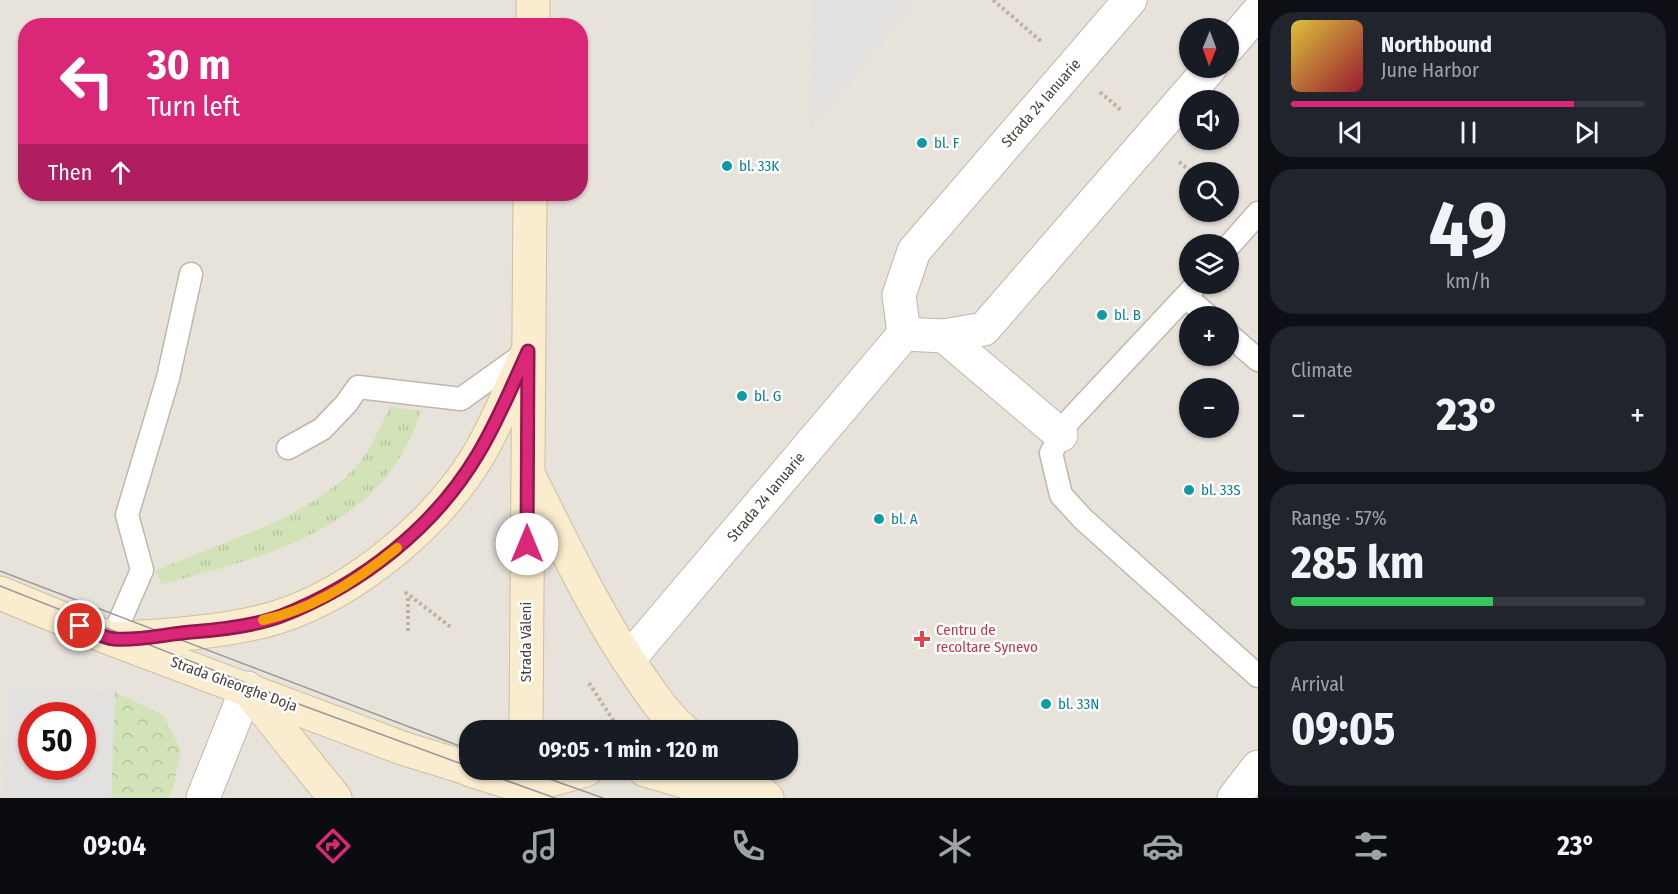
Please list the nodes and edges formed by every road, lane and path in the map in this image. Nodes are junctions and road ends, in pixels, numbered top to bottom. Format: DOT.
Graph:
graph roads {
  1 [pos="533,0"];
  2 [pos="1130,0"];
  3 [pos="1258,12"];
  4 [pos="532,18"];
  5 [pos="1239,34"];
  6 [pos="1201,78"];
  7 [pos="530,201"];
  8 [pos="1258,213"];
  9 [pos="1239,235"];
  10 [pos="191,274"];
  11 [pos="1187,294"];
  12 [pos="904,334"];
  13 [pos="944,336"];
  14 [pos="1239,344"];
  15 [pos="528,351"];
  16 [pos="1258,360"];
  17 [pos="1061,435"];
  18 [pos="288,448"];
  19 [pos="527,472"];
  20 [pos="401,588"];
  21 [pos="0,593"];
  22 [pos="408,595"];
  23 [pos="452,628"];
  24 [pos="408,631"];
  25 [pos="112,639"];
  26 [pos="628,660"];
  27 [pos="1258,676"];
  28 [pos="589,683"];
  29 [pos="247,688"];
  30 [pos="526,720"];
  31 [pos="613,720"];
  32 [pos="674,720"];
  33 [pos="459,766"];
  34 [pos="1258,767"];
  35 [pos="504,780"];
  36 [pos="554,780"];
  37 [pos="679,780"];
  38 [pos="743,780"];
  39 [pos="529,788"];
  40 [pos="203,798"];
  41 [pos="334,798"];
  42 [pos="741,798"];
  43 [pos="767,798"];
  44 [pos="1234,798"];
  1 -- 4 [label="main road"];
  2 -- 12 [label="street, Strada 24 Ianuarie"];
  3 -- 5 [label="street"];
  6 -- 13 [label="street"];
  7 -- 15 [label="main road, Strada Văleni"];
  8 -- 9 [label="lane"];
  10 -- 25 [label="lane"];
  11 -- 17 [label="lane"];
  12 -- 13 [label="street"];
  12 -- 26 [label="street, Strada 24 Ianuarie"];
  13 -- 17 [label="street"];
  14 -- 16 [label="lane"];
  15 -- 18 [label="lane"];
  15 -- 19 [label="main road, Strada Văleni"];
  15 -- 25 [label="main road"];
  17 -- 27 [label="lane"];
  19 -- 26 [label="main road"];
  19 -- 30 [label="main road, Strada Văleni"];
  20 -- 22 [label="path"];
  21 -- 25 [label="main road, Strada Gheorghe Doja"];
  22 -- 23 [label="path"];
  22 -- 24 [label="path"];
  25 -- 29 [label="main road, Strada Gheorghe Doja"];
  26 -- 32 [label="main road"];
  28 -- 31 [label="path"];
  29 -- 33 [label="main road, Strada Gheorghe Doja"];
  29 -- 40 [label="street"];
  29 -- 41 [label="main road"];
  34 -- 44 [label="street"];
  35 -- 39 [label="main road, Strada Gheorghe Doja"];
  36 -- 39 [label="main road, Strada Gheorghe Doja"];
  37 -- 42 [label="main road"];
  38 -- 43 [label="main road"];
}
